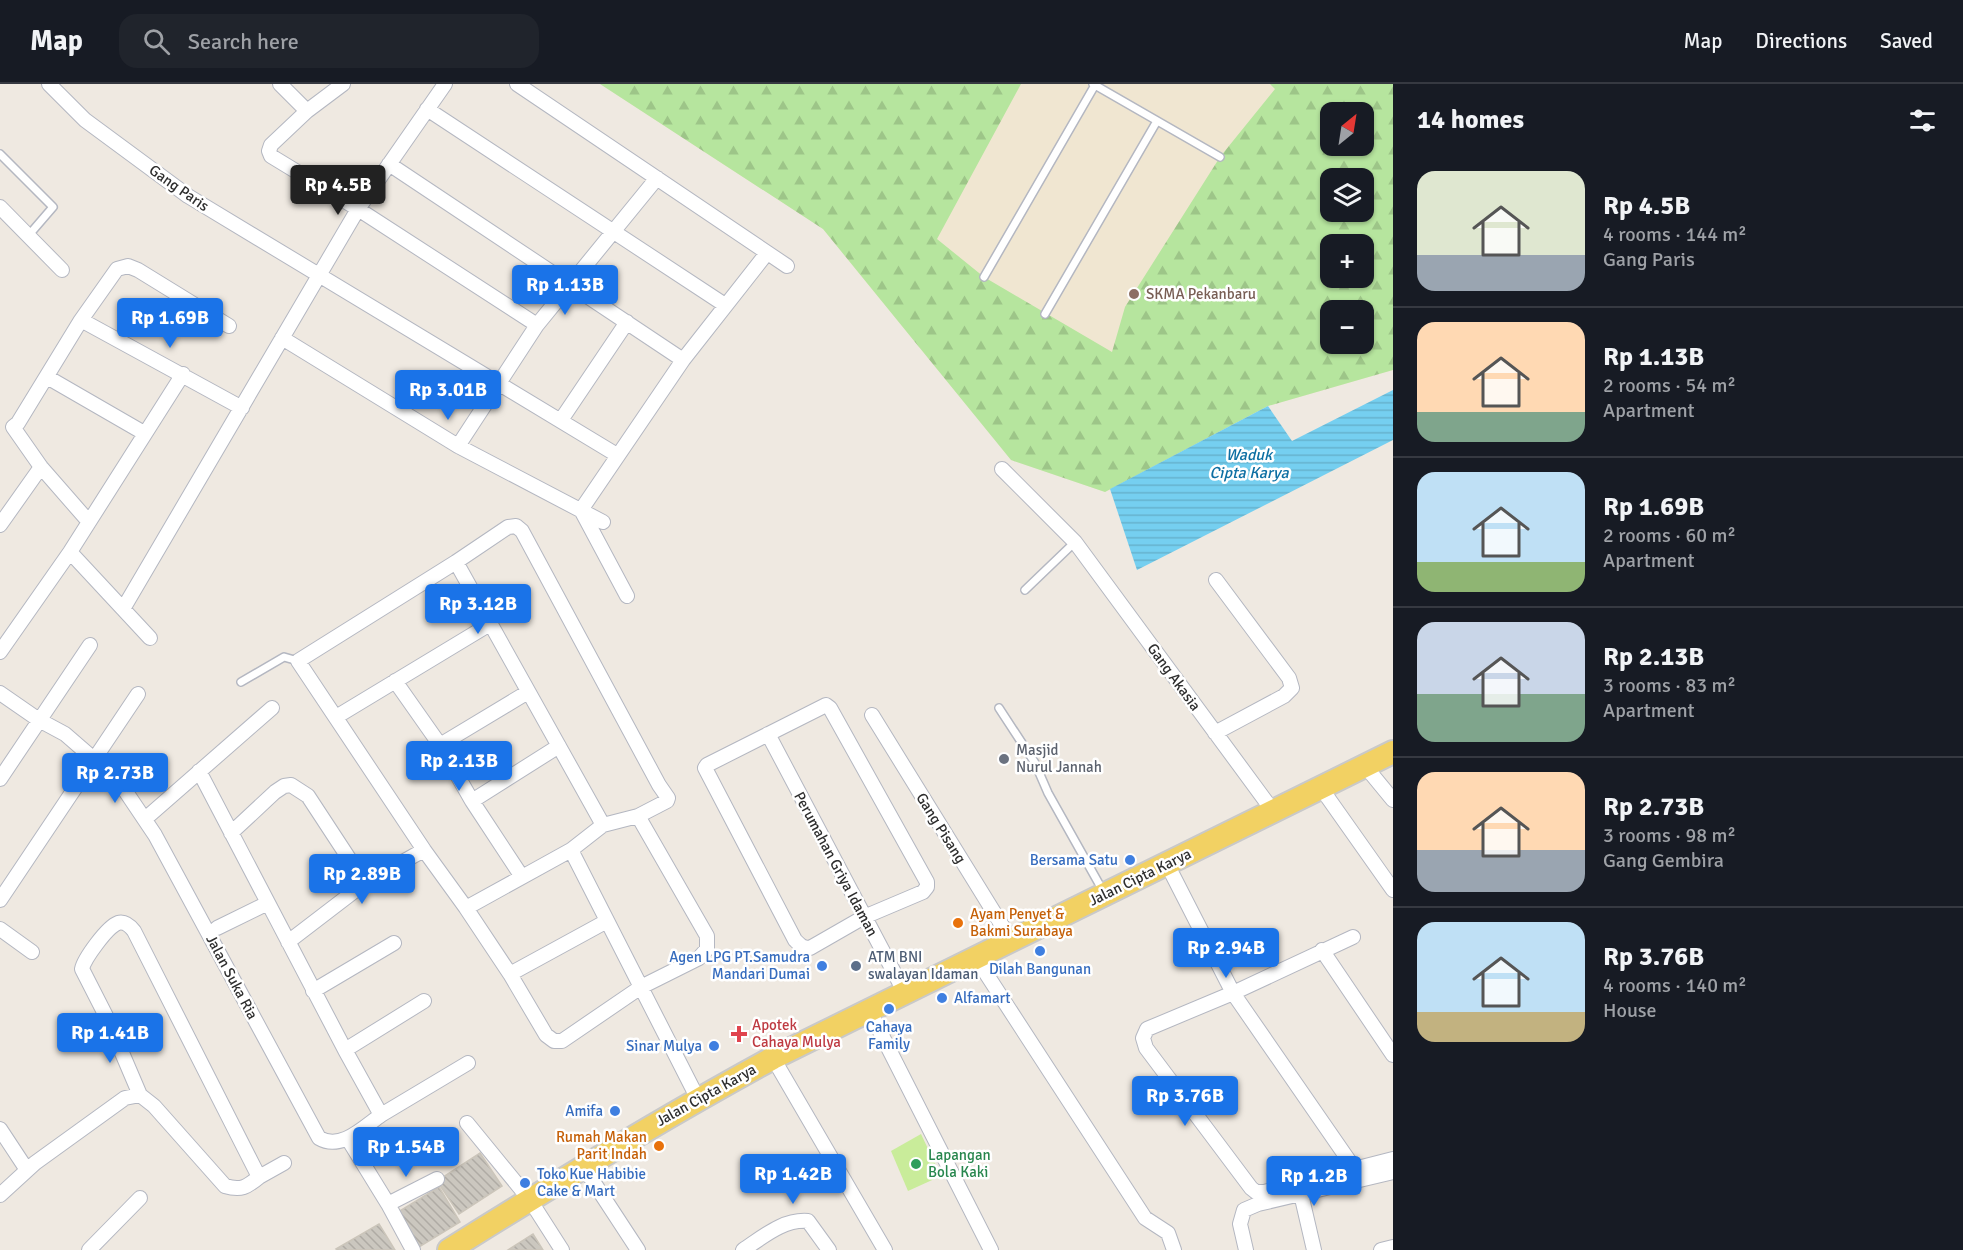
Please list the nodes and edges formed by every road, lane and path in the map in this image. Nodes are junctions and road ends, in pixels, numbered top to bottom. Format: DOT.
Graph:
graph roads {
  1 [pos="50,84"];
  2 [pos="280,84"];
  3 [pos="343,84"];
  4 [pos="445,84"];
  5 [pos="517,84"];
  6 [pos="1094,85"];
  7 [pos="427,109"];
  8 [pos="307,111"];
  9 [pos="1157,121"];
  10 [pos="0,154"];
  11 [pos="1220,157"];
  12 [pos="390,164"];
  13 [pos="657,178"];
  14 [pos="0,207"];
  15 [pos="358,210"];
  16 [pos="613,232"];
  17 [pos="28,237"];
  18 [pos="767,252"];
  19 [pos="787,267"];
  20 [pos="62,270"];
  21 [pos="320,277"];
  22 [pos="984,277"];
  23 [pos="570,284"];
  24 [pos="725,305"];
  25 [pos="1045,314"];
  26 [pos="81,320"];
  27 [pos="627,322"];
  28 [pos="537,325"];
  29 [pos="229,326"];
  30 [pos="282,339"];
  31 [pos="683,360"];
  32 [pos="183,374"];
  33 [pos="47,377"];
  34 [pos="499,384"];
  35 [pos="242,408"];
  36 [pos="0,419"];
  37 [pos="561,420"];
  38 [pos="13,427"];
  39 [pos="144,433"];
  40 [pos="458,446"];
  41 [pos="617,455"];
  42 [pos="41,467"];
  43 [pos="1002,469"];
  44 [pos="581,510"];
  45 [pos="89,522"];
  46 [pos="603,522"];
  47 [pos="0,525"];
  48 [pos="1075,542"];
  49 [pos="70,552"];
  50 [pos="456,562"];
  51 [pos="1216,580"];
  52 [pos="1025,590"];
  53 [pos="627,596"];
  54 [pos="123,609"];
  55 [pos="490,624"];
  56 [pos="150,638"];
  57 [pos="90,645"];
  58 [pos="0,652"];
  59 [pos="298,661"];
  60 [pos="395,681"];
  61 [pos="241,682"];
  62 [pos="528,692"];
  63 [pos="0,693"];
  64 [pos="138,694"];
  65 [pos="272,708"];
  66 [pos="999,708"];
  67 [pos="873,715"];
  68 [pos="336,717"];
  69 [pos="39,720"];
  70 [pos="1215,733"];
  71 [pos="768,734"];
  72 [pos="440,745"];
  73 [pos="559,746"];
  74 [pos="1393,752"];
  75 [pos="94,759"];
  76 [pos="1365,766"];
  77 [pos="199,771"];
  78 [pos="0,779"];
  79 [pos="1321,788"];
  80 [pos="1393,800"];
  81 [pos="472,801"];
  82 [pos="1273,811"];
  83 [pos="638,816"];
  84 [pos="144,818"];
  85 [pos="603,825"];
  86 [pos="231,833"];
  87 [pos="424,850"];
  88 [pos="571,850"];
  89 [pos="1167,864"];
  90 [pos="522,877"];
  91 [pos="365,883"];
  92 [pos="1393,890"];
  93 [pos="1104,893"];
  94 [pos="0,900"];
  95 [pos="268,903"];
  96 [pos="466,908"];
  97 [pos="864,917"];
  98 [pos="607,921"];
  99 [pos="217,928"];
  100 [pos="0,929"];
  101 [pos="1353,937"];
  102 [pos="1011,940"];
  103 [pos="288,942"];
  104 [pos="394,943"];
  105 [pos="1322,950"];
  106 [pos="32,952"];
  107 [pos="976,958"];
  108 [pos="510,974"];
  109 [pos="641,987"];
  110 [pos="313,991"];
  111 [pos="905,993"];
  112 [pos="1233,993"];
  113 [pos="424,1001"];
  114 [pos="869,1010"];
  115 [pos="345,1050"];
  116 [pos="1393,1055"];
  117 [pos="773,1058"];
  118 [pos="468,1063"];
  119 [pos="141,1095"];
  120 [pos="698,1098"];
  121 [pos="381,1115"];
  122 [pos="467,1123"];
  123 [pos="0,1129"];
  124 [pos="348,1138"];
  125 [pos="1393,1159"];
  126 [pos="284,1163"];
  127 [pos="583,1166"];
  128 [pos="1354,1168"];
  129 [pos="27,1170"];
  130 [pos="1393,1172"];
  131 [pos="260,1177"];
  132 [pos="437,1179"];
  133 [pos="1301,1194"];
  134 [pos="0,1195"];
  135 [pos="140,1198"];
  136 [pos="530,1200"];
  137 [pos="388,1204"];
  138 [pos="1393,1246"];
  139 [pos="89,1250"];
  140 [pos="413,1250"];
  141 [pos="449,1250"];
  142 [pos="562,1250"];
  143 [pos="638,1250"];
  144 [pos="743,1250"];
  145 [pos="829,1250"];
  146 [pos="885,1250"];
  147 [pos="991,1250"];
  148 [pos="1174,1250"];
  149 [pos="1246,1250"];
  150 [pos="1314,1250"];
  151 [pos="1381,1250"];
  1 -- 21 [label="street, Gang Paris"];
  2 -- 8 [label="street"];
  3 -- 8 [label="street"];
  4 -- 7 [label="street"];
  5 -- 13 [label="street"];
  6 -- 9 [label="lane"];
  6 -- 22 [label="lane"];
  7 -- 12 [label="street"];
  7 -- 16 [label="street"];
  8 -- 15 [label="street"];
  9 -- 11 [label="lane"];
  9 -- 25 [label="lane"];
  10 -- 17 [label="lane"];
  12 -- 15 [label="street"];
  12 -- 23 [label="street"];
  13 -- 16 [label="street"];
  13 -- 18 [label="street"];
  14 -- 17 [label="street"];
  15 -- 21 [label="street"];
  15 -- 28 [label="street"];
  16 -- 23 [label="street"];
  16 -- 24 [label="street"];
  17 -- 20 [label="street"];
  18 -- 19 [label="street"];
  18 -- 24 [label="street"];
  21 -- 30 [label="street"];
  21 -- 34 [label="street, Gang Paris"];
  23 -- 27 [label="street"];
  23 -- 28 [label="street"];
  24 -- 31 [label="street"];
  26 -- 29 [label="street"];
  26 -- 32 [label="street"];
  26 -- 33 [label="street"];
  27 -- 31 [label="street"];
  27 -- 37 [label="street"];
  28 -- 34 [label="street"];
  30 -- 35 [label="street"];
  30 -- 40 [label="street"];
  31 -- 41 [label="street"];
  32 -- 35 [label="street"];
  32 -- 39 [label="street"];
  33 -- 38 [label="street"];
  33 -- 39 [label="street"];
  34 -- 37 [label="street, Gang Paris"];
  34 -- 40 [label="street"];
  35 -- 54 [label="street"];
  36 -- 38 [label="street"];
  37 -- 41 [label="street, Gang Paris"];
  38 -- 42 [label="street"];
  39 -- 45 [label="street"];
  40 -- 44 [label="street"];
  41 -- 44 [label="street"];
  42 -- 45 [label="street"];
  42 -- 47 [label="street"];
  43 -- 48 [label="street, Gang Akasia"];
  44 -- 46 [label="street"];
  44 -- 53 [label="street"];
  45 -- 49 [label="street"];
  48 -- 52 [label="lane"];
  48 -- 70 [label="street, Gang Akasia"];
  49 -- 54 [label="street"];
  49 -- 58 [label="street"];
  50 -- 55 [label="street"];
  50 -- 59 [label="street"];
  50 -- 83 [label="street"];
  51 -- 70 [label="street"];
  54 -- 56 [label="street"];
  55 -- 60 [label="street"];
  55 -- 62 [label="street"];
  57 -- 69 [label="street"];
  59 -- 61 [label="lane"];
  59 -- 68 [label="street"];
  60 -- 68 [label="street"];
  60 -- 72 [label="street"];
  62 -- 72 [label="street"];
  62 -- 73 [label="street"];
  63 -- 69 [label="street"];
  64 -- 75 [label="street"];
  65 -- 77 [label="street"];
  66 -- 93 [label="lane"];
  67 -- 102 [label="street, Gang Pisang"];
  68 -- 87 [label="street"];
  69 -- 75 [label="street"];
  69 -- 78 [label="street"];
  70 -- 82 [label="street, Gang Akasia"];
  71 -- 97 [label="street, Perumahan Griya Idaman"];
  71 -- 97 [label="street"];
  71 -- 97 [label="street"];
  72 -- 81 [label="street"];
  73 -- 81 [label="street"];
  73 -- 85 [label="street"];
  74 -- 76 [label="main road, Jalan Cipta Karya"];
  75 -- 84 [label="street, Jalan Suka Ria"];
  75 -- 94 [label="street"];
  76 -- 79 [label="main road, Jalan Cipta Karya"];
  76 -- 80 [label="street"];
  77 -- 84 [label="street"];
  77 -- 86 [label="street"];
  79 -- 82 [label="main road, Jalan Cipta Karya"];
  79 -- 92 [label="street"];
  81 -- 90 [label="street"];
  82 -- 89 [label="main road, Jalan Cipta Karya"];
  83 -- 85 [label="street"];
  83 -- 109 [label="street"];
  84 -- 124 [label="street, Jalan Suka Ria"];
  85 -- 88 [label="street"];
  86 -- 91 [label="street"];
  86 -- 95 [label="street"];
  87 -- 91 [label="street"];
  87 -- 96 [label="street"];
  88 -- 90 [label="street"];
  88 -- 98 [label="street"];
  89 -- 93 [label="main road, Jalan Cipta Karya"];
  89 -- 112 [label="street"];
  90 -- 96 [label="street"];
  91 -- 103 [label="street"];
  93 -- 102 [label="main road, Jalan Cipta Karya"];
  95 -- 99 [label="street"];
  95 -- 103 [label="street"];
  96 -- 108 [label="street"];
  97 -- 111 [label="street, Perumahan Griya Idaman"];
  98 -- 108 [label="street"];
  98 -- 109 [label="street"];
  100 -- 106 [label="street"];
  101 -- 105 [label="street"];
  102 -- 107 [label="main road, Jalan Cipta Karya"];
  103 -- 110 [label="street"];
  104 -- 110 [label="street"];
  105 -- 112 [label="street"];
  105 -- 116 [label="street"];
  107 -- 111 [label="main road, Jalan Cipta Karya"];
  107 -- 148 [label="street"];
  108 -- 109 [label="street"];
  109 -- 120 [label="street"];
  110 -- 115 [label="street"];
  111 -- 114 [label="main road, Jalan Cipta Karya"];
  112 -- 128 [label="street"];
  112 -- 128 [label="street"];
  113 -- 115 [label="street"];
  114 -- 117 [label="main road, Jalan Cipta Karya"];
  114 -- 147 [label="street"];
  115 -- 121 [label="street"];
  117 -- 120 [label="main road, Jalan Cipta Karya"];
  117 -- 146 [label="street"];
  118 -- 121 [label="street"];
  119 -- 129 [label="street"];
  119 -- 131 [label="street"];
  119 -- 131 [label="street"];
  120 -- 127 [label="main road, Jalan Cipta Karya"];
  121 -- 124 [label="street"];
  122 -- 136 [label="street"];
  123 -- 129 [label="street"];
  124 -- 137 [label="street"];
  125 -- 128 [label="street"];
  126 -- 131 [label="street"];
  127 -- 136 [label="main road, Jalan Cipta Karya"];
  127 -- 143 [label="street"];
  129 -- 134 [label="street"];
  130 -- 133 [label="street"];
  132 -- 137 [label="street"];
  133 -- 149 [label="street"];
  133 -- 150 [label="street"];
  135 -- 139 [label="street"];
  136 -- 141 [label="main road, Jalan Cipta Karya"];
  136 -- 142 [label="street"];
  137 -- 140 [label="street"];
  138 -- 151 [label="street"];
  144 -- 145 [label="street"];
}
